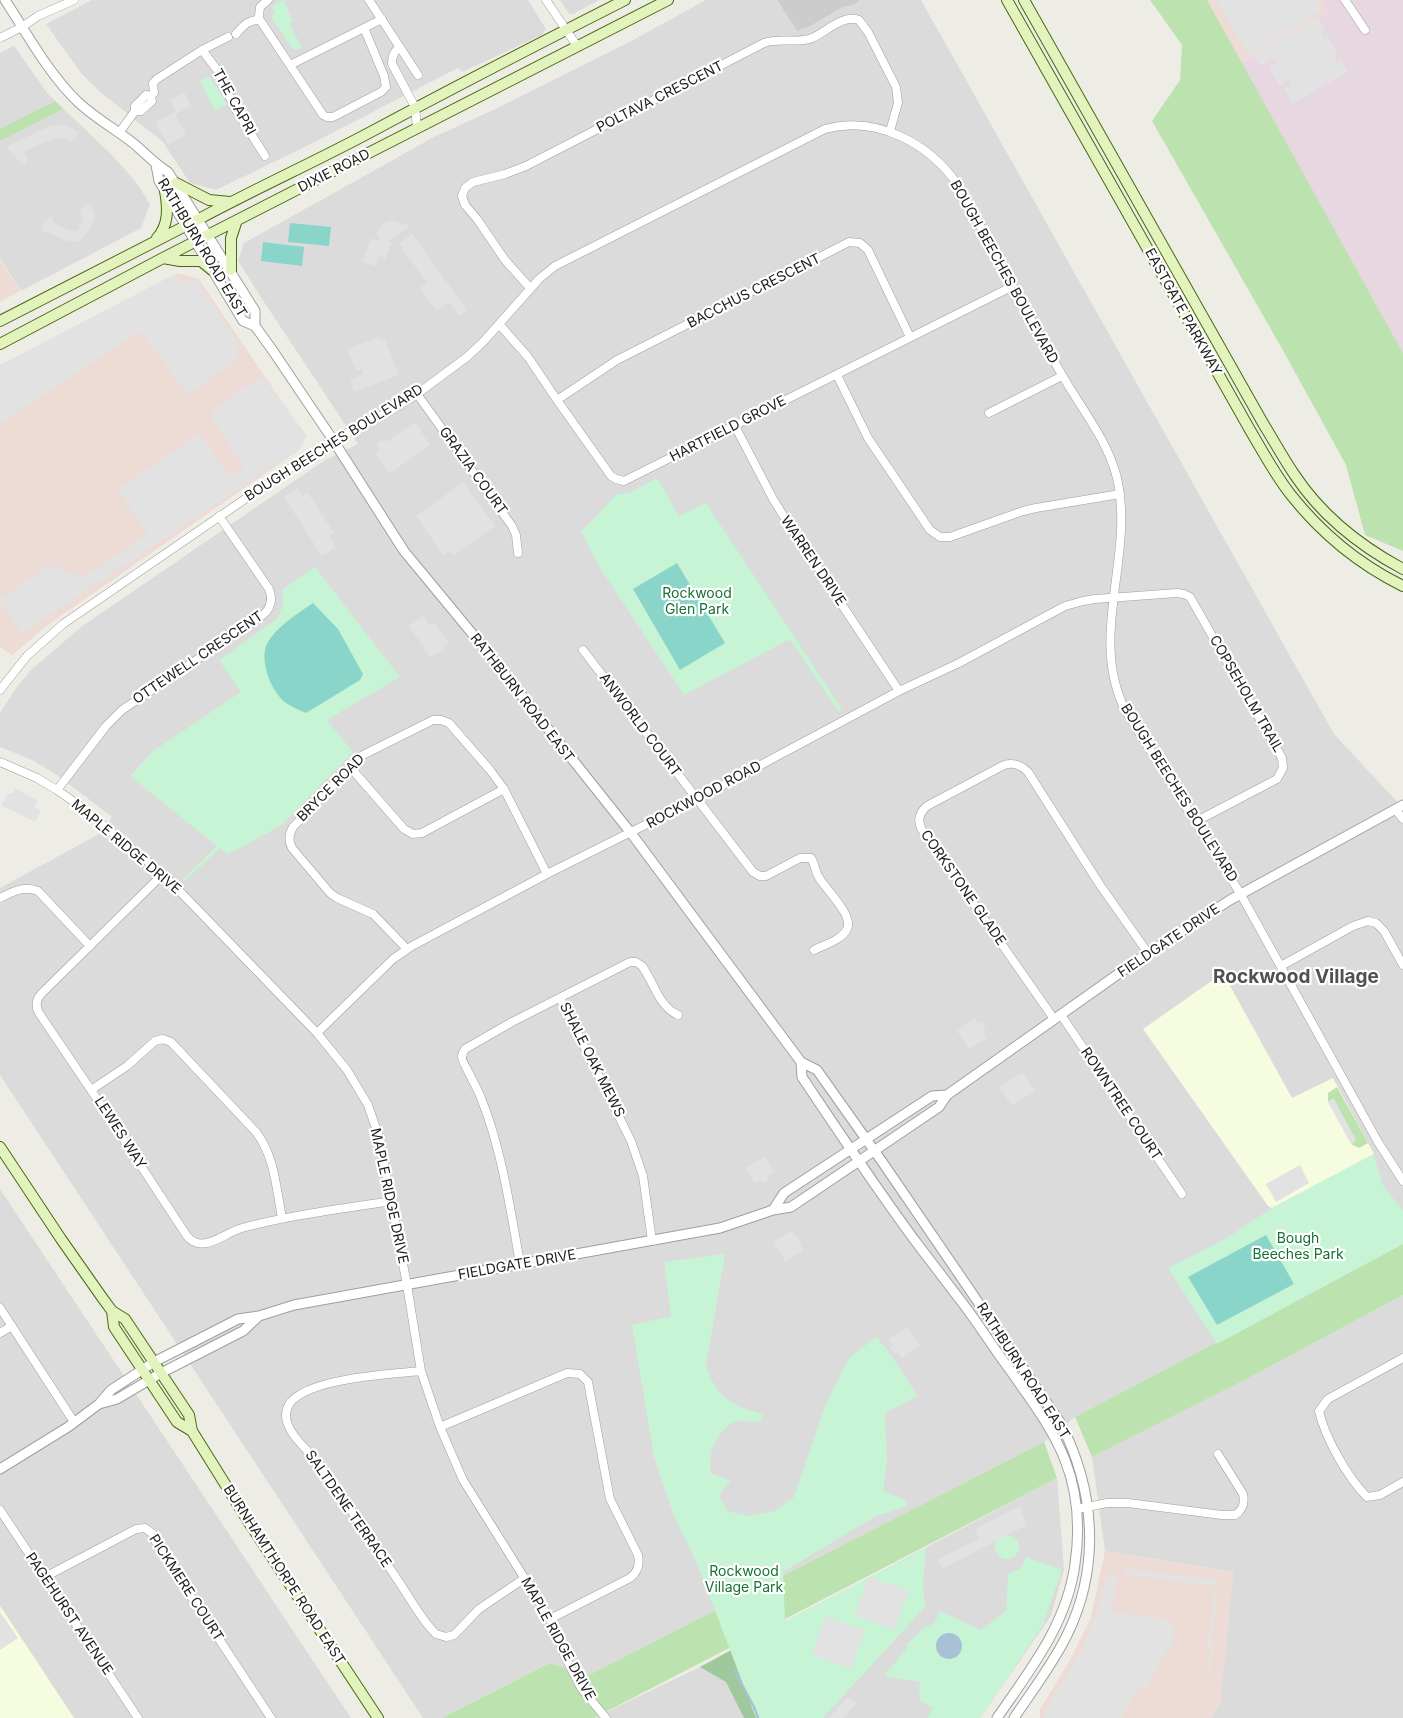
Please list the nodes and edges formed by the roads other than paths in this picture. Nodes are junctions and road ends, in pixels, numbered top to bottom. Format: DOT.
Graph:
graph roads {
  1 [pos="5,0"];
  2 [pos="74,0"];
  3 [pos="268,0"];
  4 [pos="369,0"];
  5 [pos="546,0"];
  6 [pos="625,0"];
  7 [pos="668,0"];
  8 [pos="1007,0"];
  9 [pos="1024,0"];
  10 [pos="1346,0"];
  11 [pos="259,16"];
  12 [pos="382,19"];
  13 [pos="22,27"];
  14 [pos="364,28"];
  15 [pos="566,30"];
  16 [pos="1366,30"];
  17 [pos="0,38"];
  18 [pos="577,46"];
  19 [pos="400,47"];
  20 [pos="202,50"];
  21 [pos="290,65"];
  22 [pos="418,75"];
  23 [pos="412,103"];
  24 [pos="418,127"];
  25 [pos="890,131"];
  26 [pos="119,133"];
  27 [pos="265,156"];
  28 [pos="156,165"];
  29 [pos="176,183"];
  30 [pos="165,191"];
  31 [pos="230,202"];
  32 [pos="199,220"];
  33 [pos="237,220"];
  34 [pos="186,226"];
  35 [pos="208,235"];
  36 [pos="154,241"];
  37 [pos="195,242"];
  38 [pos="163,258"];
  39 [pos="212,270"];
  40 [pos="231,270"];
  41 [pos="1013,286"];
  42 [pos="530,288"];
  43 [pos="0,322"];
  44 [pos="499,324"];
  45 [pos="255,326"];
  46 [pos="910,337"];
  47 [pos="0,344"];
  48 [pos="836,375"];
  49 [pos="1062,376"];
  50 [pos="417,394"];
  51 [pos="557,400"];
  52 [pos="990,413"];
  53 [pos="734,426"];
  54 [pos="333,440"];
  55 [pos="1120,494"];
  56 [pos="219,516"];
  57 [pos="518,552"];
  58 [pos="1403,569"];
  59 [pos="1403,586"];
  60 [pos="1113,598"];
  61 [pos="583,650"];
  62 [pos="0,690"];
  63 [pos="899,691"];
  64 [pos="0,762"];
  65 [pos="350,767"];
  66 [pos="504,789"];
  67 [pos="57,790"];
  68 [pos="698,799"];
  69 [pos="1399,807"];
  70 [pos="1403,819"];
  71 [pos="1195,822"];
  72 [pos="631,833"];
  73 [pos="163,874"];
  74 [pos="548,874"];
  75 [pos="1240,893"];
  76 [pos="0,898"];
  77 [pos="90,946"];
  78 [pos="407,949"];
  79 [pos="814,950"];
  80 [pos="1148,953"];
  81 [pos="1403,964"];
  82 [pos="1281,966"];
  83 [pos="560,998"];
  84 [pos="678,1015"];
  85 [pos="1058,1017"];
  86 [pos="318,1032"];
  87 [pos="801,1062"];
  88 [pos="91,1090"];
  89 [pos="947,1095"];
  90 [pos="866,1139"];
  91 [pos="0,1147"];
  92 [pos="851,1150"];
  93 [pos="874,1151"];
  94 [pos="859,1161"];
  95 [pos="1403,1181"];
  96 [pos="1182,1194"];
  97 [pos="391,1201"];
  98 [pos="773,1210"];
  99 [pos="282,1218"];
  100 [pos="652,1241"];
  101 [pos="520,1263"];
  102 [pos="407,1285"];
  103 [pos="0,1308"];
  104 [pos="112,1311"];
  105 [pos="259,1316"];
  106 [pos="12,1326"];
  107 [pos="0,1332"];
  108 [pos="1403,1358"];
  109 [pos="154,1362"];
  110 [pos="143,1369"];
  111 [pos="421,1371"];
  112 [pos="161,1373"];
  113 [pos="150,1379"];
  114 [pos="99,1404"];
  115 [pos="74,1422"];
  116 [pos="440,1427"];
  117 [pos="192,1431"];
  118 [pos="1218,1454"];
  119 [pos="0,1469"];
  120 [pos="1403,1482"];
  121 [pos="1088,1506"];
  122 [pos="1077,1509"];
  123 [pos="0,1510"];
  124 [pos="45,1577"];
  125 [pos="526,1578"];
  126 [pos="550,1619"];
  127 [pos="138,1718"];
  128 [pos="272,1718"];
  129 [pos="378,1718"];
  130 [pos="606,1718"];
  131 [pos="997,1718"];
  132 [pos="1014,1718"];
  1 -- 13 [label="street, RATHBURN ROAD EAST"];
  2 -- 13 [label="street"];
  3 -- 11 [label="street"];
  4 -- 12 [label="street"];
  5 -- 15 [label="street"];
  6 -- 15 [label="main road, DIXIE ROAD"];
  7 -- 18 [label="main road, DIXIE ROAD"];
  8 -- 59 [label="main road, EASTGATE PARKWAY"];
  9 -- 58 [label="main road, EASTGATE PARKWAY"];
  10 -- 16 [label="street"];
  12 -- 14 [label="street"];
  12 -- 19 [label="street"];
  13 -- 17 [label="street"];
  13 -- 26 [label="street, RATHBURN ROAD EAST"];
  14 -- 21 [label="street"];
  14 -- 21 [label="street"];
  15 -- 18 [label="street"];
  15 -- 23 [label="main road, DIXIE ROAD"];
  18 -- 24 [label="main road, DIXIE ROAD"];
  19 -- 22 [label="street"];
  19 -- 23 [label="street"];
  20 -- 21 [label="street"];
  20 -- 26 [label="street"];
  20 -- 27 [label="street, THE CAPRI"];
  23 -- 24 [label="street"];
  23 -- 31 [label="main road, DIXIE ROAD"];
  24 -- 33 [label="main road, DIXIE ROAD"];
  25 -- 41 [label="street, BOUGH BEECHES BOULEVARD"];
  25 -- 42 [label="street, BOUGH BEECHES BOULEVARD"];
  25 -- 42 [label="street, POLTAVA CRESCENT"];
  26 -- 28 [label="street, RATHBURN ROAD EAST"];
  28 -- 29 [label="street, RATHBURN ROAD EAST"];
  28 -- 30 [label="street, RATHBURN ROAD EAST"];
  29 -- 31 [label="main road"];
  29 -- 32 [label="street, RATHBURN ROAD EAST"];
  30 -- 34 [label="street, RATHBURN ROAD EAST"];
  30 -- 36 [label="main road"];
  31 -- 32 [label="main road, DIXIE ROAD"];
  32 -- 34 [label="main road, DIXIE ROAD"];
  32 -- 35 [label="street, RATHBURN ROAD EAST"];
  33 -- 35 [label="main road, DIXIE ROAD"];
  33 -- 40 [label="main road"];
  34 -- 36 [label="main road, DIXIE ROAD"];
  34 -- 37 [label="street, RATHBURN ROAD EAST"];
  35 -- 37 [label="main road, DIXIE ROAD"];
  35 -- 40 [label="street, RATHBURN ROAD EAST"];
  36 -- 43 [label="main road, DIXIE ROAD"];
  37 -- 38 [label="main road, DIXIE ROAD"];
  37 -- 39 [label="street, RATHBURN ROAD EAST"];
  38 -- 39 [label="main road"];
  38 -- 47 [label="main road, DIXIE ROAD"];
  39 -- 45 [label="street, RATHBURN ROAD EAST"];
  40 -- 45 [label="street, RATHBURN ROAD EAST"];
  41 -- 46 [label="street, HARTFIELD GROVE"];
  41 -- 49 [label="street, BOUGH BEECHES BOULEVARD"];
  42 -- 44 [label="street, BOUGH BEECHES BOULEVARD"];
  44 -- 50 [label="street, BOUGH BEECHES BOULEVARD"];
  44 -- 51 [label="street, HARTFIELD GROVE"];
  45 -- 54 [label="street, RATHBURN ROAD EAST"];
  46 -- 48 [label="street, HARTFIELD GROVE"];
  46 -- 51 [label="street, BACCHUS CRESCENT"];
  48 -- 53 [label="street, HARTFIELD GROVE"];
  48 -- 55 [label="street"];
  49 -- 52 [label="street"];
  49 -- 55 [label="street, BOUGH BEECHES BOULEVARD"];
  50 -- 54 [label="street, BOUGH BEECHES BOULEVARD"];
  50 -- 57 [label="street, GRAZIA COURT"];
  51 -- 53 [label="street, HARTFIELD GROVE"];
  53 -- 63 [label="street, WARREN DRIVE"];
  54 -- 56 [label="street, BOUGH BEECHES BOULEVARD"];
  54 -- 72 [label="street, RATHBURN ROAD EAST"];
  55 -- 60 [label="street, BOUGH BEECHES BOULEVARD"];
  56 -- 62 [label="street, BOUGH BEECHES BOULEVARD"];
  56 -- 67 [label="street, OTTEWELL CRESCENT"];
  60 -- 63 [label="street, ROCKWOOD ROAD"];
  60 -- 71 [label="street, BOUGH BEECHES BOULEVARD"];
  60 -- 71 [label="street, COPSEHOLM TRAIL"];
  61 -- 68 [label="street, ANWORLD COURT"];
  63 -- 68 [label="street, ROCKWOOD ROAD"];
  64 -- 67 [label="street, MAPLE RIDGE DRIVE"];
  65 -- 66 [label="street"];
  65 -- 66 [label="street, BRYCE ROAD"];
  65 -- 78 [label="street, BRYCE ROAD"];
  66 -- 74 [label="street, BRYCE ROAD"];
  67 -- 73 [label="street, MAPLE RIDGE DRIVE"];
  68 -- 72 [label="street, ROCKWOOD ROAD"];
  68 -- 79 [label="street, ANWORLD COURT"];
  69 -- 70 [label="street"];
  69 -- 75 [label="street, FIELDGATE DRIVE"];
  71 -- 75 [label="street, BOUGH BEECHES BOULEVARD"];
  72 -- 74 [label="street, ROCKWOOD ROAD"];
  72 -- 87 [label="street, RATHBURN ROAD EAST"];
  73 -- 77 [label="street, LEWES WAY"];
  73 -- 86 [label="street, MAPLE RIDGE DRIVE"];
  74 -- 78 [label="street, ROCKWOOD ROAD"];
  75 -- 80 [label="street, FIELDGATE DRIVE"];
  75 -- 82 [label="street, BOUGH BEECHES BOULEVARD"];
  76 -- 77 [label="street"];
  77 -- 88 [label="street, LEWES WAY"];
  78 -- 86 [label="street, ROCKWOOD ROAD"];
  80 -- 85 [label="street, FIELDGATE DRIVE"];
  80 -- 85 [label="street, CORKSTONE GLADE"];
  81 -- 82 [label="street"];
  82 -- 95 [label="street, BOUGH BEECHES BOULEVARD"];
  83 -- 84 [label="street"];
  83 -- 100 [label="street, SHALE OAK MEWS"];
  83 -- 101 [label="street, SHALE OAK MEWS"];
  85 -- 89 [label="street, FIELDGATE DRIVE"];
  85 -- 96 [label="street, ROWNTREE COURT"];
  86 -- 97 [label="street, MAPLE RIDGE DRIVE"];
  87 -- 90 [label="street, RATHBURN ROAD EAST"];
  87 -- 92 [label="street, RATHBURN ROAD EAST"];
  88 -- 99 [label="street, LEWES WAY"];
  88 -- 99 [label="street"];
  89 -- 90 [label="street, FIELDGATE DRIVE"];
  89 -- 93 [label="street, FIELDGATE DRIVE"];
  90 -- 92 [label="street, FIELDGATE DRIVE"];
  90 -- 93 [label="street, RATHBURN ROAD EAST"];
  91 -- 104 [label="main road, BURNHAMTHORPE ROAD EAST"];
  92 -- 94 [label="street, RATHBURN ROAD EAST"];
  92 -- 98 [label="street, FIELDGATE DRIVE"];
  93 -- 94 [label="street, FIELDGATE DRIVE"];
  93 -- 121 [label="street, RATHBURN ROAD EAST"];
  94 -- 98 [label="street, FIELDGATE DRIVE"];
  94 -- 122 [label="street, RATHBURN ROAD EAST"];
  97 -- 99 [label="street, LEWES WAY"];
  97 -- 102 [label="street, MAPLE RIDGE DRIVE"];
  98 -- 100 [label="street, FIELDGATE DRIVE"];
  100 -- 101 [label="street, FIELDGATE DRIVE"];
  101 -- 102 [label="street, FIELDGATE DRIVE"];
  102 -- 105 [label="street, FIELDGATE DRIVE"];
  102 -- 111 [label="street, MAPLE RIDGE DRIVE"];
  103 -- 106 [label="street"];
  104 -- 109 [label="main road, BURNHAMTHORPE ROAD EAST"];
  104 -- 110 [label="main road, BURNHAMTHORPE ROAD EAST"];
  105 -- 109 [label="street, FIELDGATE DRIVE"];
  105 -- 112 [label="street, FIELDGATE DRIVE"];
  106 -- 107 [label="street"];
  106 -- 115 [label="street"];
  108 -- 120 [label="street"];
  109 -- 110 [label="street, FIELDGATE DRIVE"];
  109 -- 112 [label="main road, BURNHAMTHORPE ROAD EAST"];
  110 -- 113 [label="main road, BURNHAMTHORPE ROAD EAST"];
  110 -- 114 [label="street, FIELDGATE DRIVE"];
  111 -- 116 [label="street, MAPLE RIDGE DRIVE"];
  111 -- 125 [label="street, SALTDENE TERRACE"];
  112 -- 113 [label="street, FIELDGATE DRIVE"];
  112 -- 117 [label="main road, BURNHAMTHORPE ROAD EAST"];
  113 -- 114 [label="street, FIELDGATE DRIVE"];
  113 -- 117 [label="main road, BURNHAMTHORPE ROAD EAST"];
  114 -- 115 [label="street, FIELDGATE DRIVE"];
  115 -- 119 [label="street, FIELDGATE DRIVE"];
  116 -- 125 [label="street, MAPLE RIDGE DRIVE"];
  116 -- 126 [label="street"];
  117 -- 129 [label="main road, BURNHAMTHORPE ROAD EAST"];
  118 -- 121 [label="street"];
  121 -- 122 [label="street"];
  121 -- 132 [label="street, RATHBURN ROAD EAST"];
  122 -- 131 [label="street, RATHBURN ROAD EAST"];
  123 -- 124 [label="street, PAGEHURST AVENUE"];
  124 -- 127 [label="street, PAGEHURST AVENUE"];
  124 -- 128 [label="street, PICKMERE COURT"];
  125 -- 126 [label="street, MAPLE RIDGE DRIVE"];
  126 -- 130 [label="street, MAPLE RIDGE DRIVE"];
}
